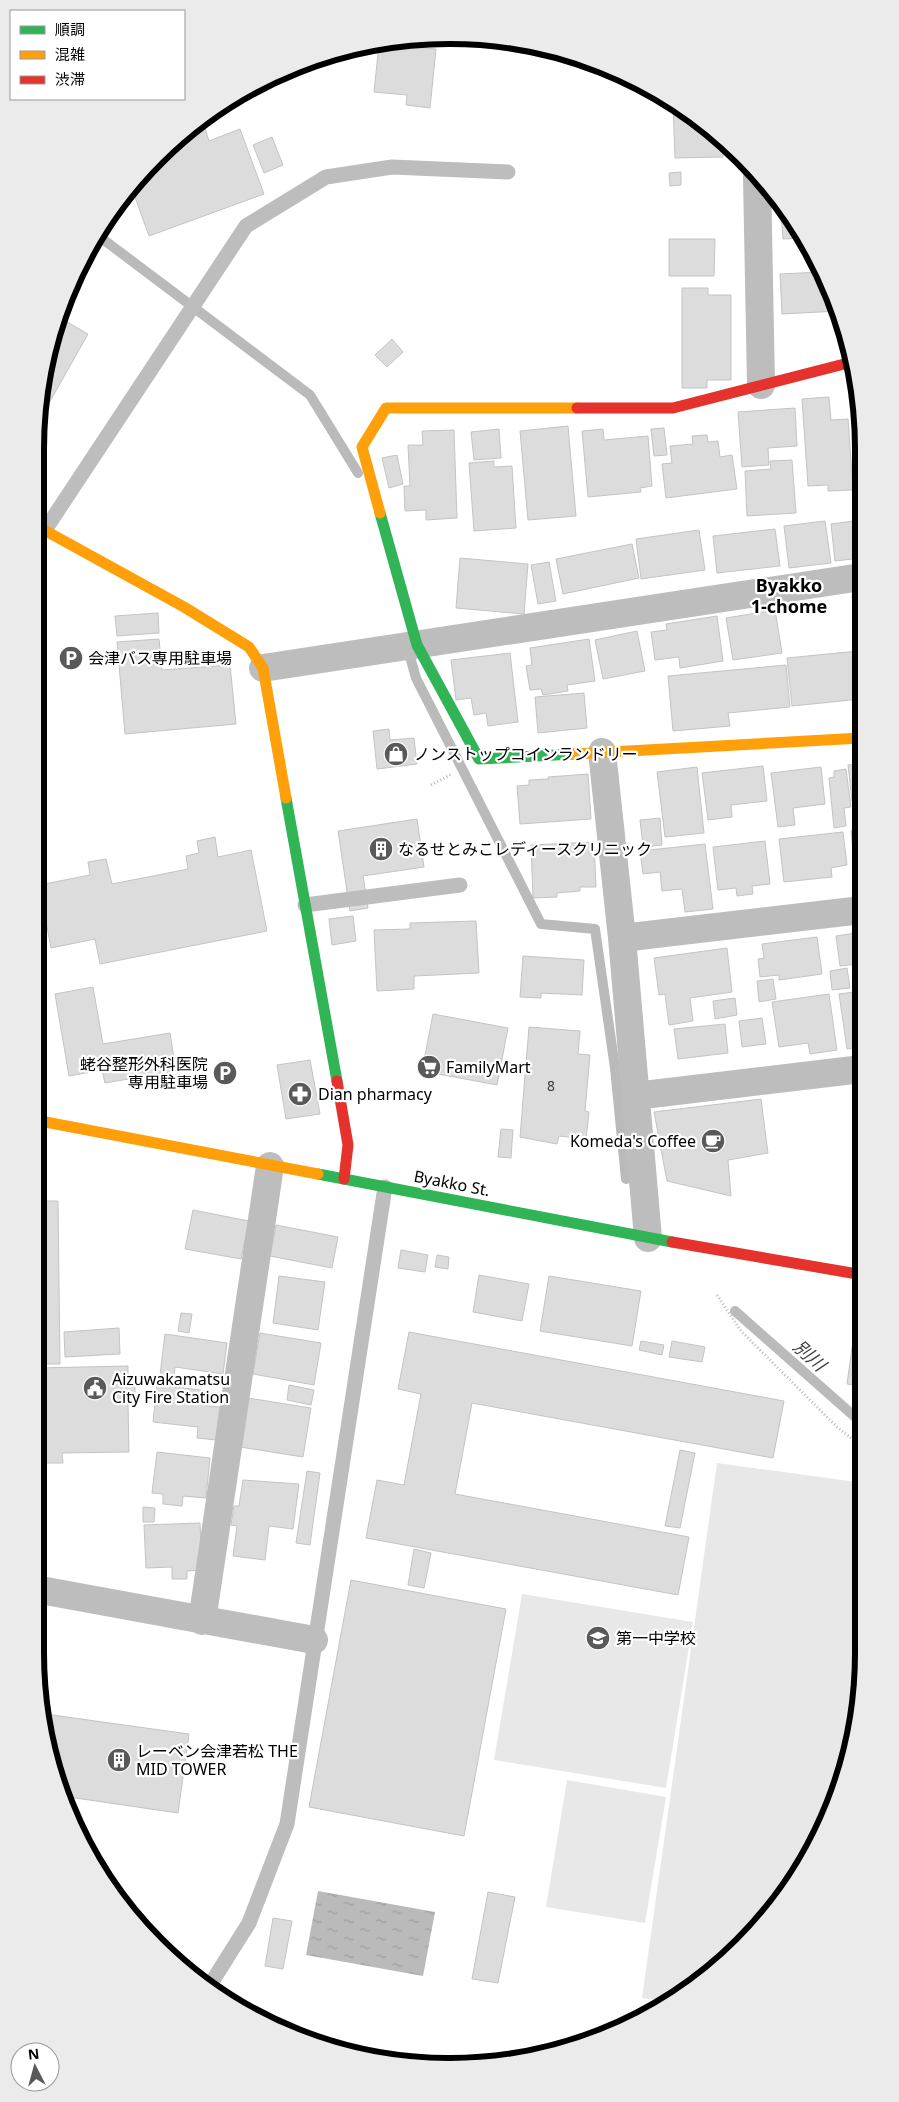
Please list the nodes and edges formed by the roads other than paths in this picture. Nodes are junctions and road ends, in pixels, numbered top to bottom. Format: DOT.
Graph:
graph roads {
  1 [pos="508,172"];
  2 [pos="757,185"];
  3 [pos="846,364"];
  4 [pos="761,385"];
  5 [pos="44,521"];
  6 [pos="44,529"];
  7 [pos="855,578"];
  8 [pos="417,645"];
  9 [pos="263,668"];
  10 [pos="855,738"];
  11 [pos="602,752"];
  12 [pos="460,885"];
  13 [pos="305,904"];
  14 [pos="855,911"];
  15 [pos="622,938"];
  16 [pos="855,1070"];
  17 [pos="635,1096"];
  18 [pos="44,1122"];
  19 [pos="270,1166"];
  20 [pos="344,1179"];
  21 [pos="385,1187"];
  22 [pos="648,1238"];
  23 [pos="855,1274"];
  24 [pos="44,1591"];
  25 [pos="202,1621"];
  26 [pos="314,1640"];
  27 [pos="212,1981"];
  1 -- 5 [label="lane"];
  2 -- 4 [label="street"];
  3 -- 4 [label="street"];
  4 -- 8 [label="street"];
  6 -- 9 [label="street"];
  7 -- 8 [label="street"];
  8 -- 9 [label="street"];
  8 -- 11 [label="street"];
  9 -- 13 [label="street"];
  10 -- 11 [label="street"];
  11 -- 15 [label="street"];
  12 -- 13 [label="lane"];
  13 -- 20 [label="street"];
  14 -- 15 [label="street"];
  15 -- 17 [label="street"];
  16 -- 17 [label="street"];
  17 -- 22 [label="street"];
  18 -- 19 [label="street, Byakko St."];
  19 -- 20 [label="street, Byakko St."];
  19 -- 25 [label="street"];
  20 -- 21 [label="street, Byakko St."];
  21 -- 22 [label="street, Byakko St."];
  21 -- 26 [label="lane"];
  22 -- 23 [label="street, Byakko St."];
  24 -- 25 [label="street"];
  25 -- 26 [label="street"];
  26 -- 27 [label="lane"];
}
